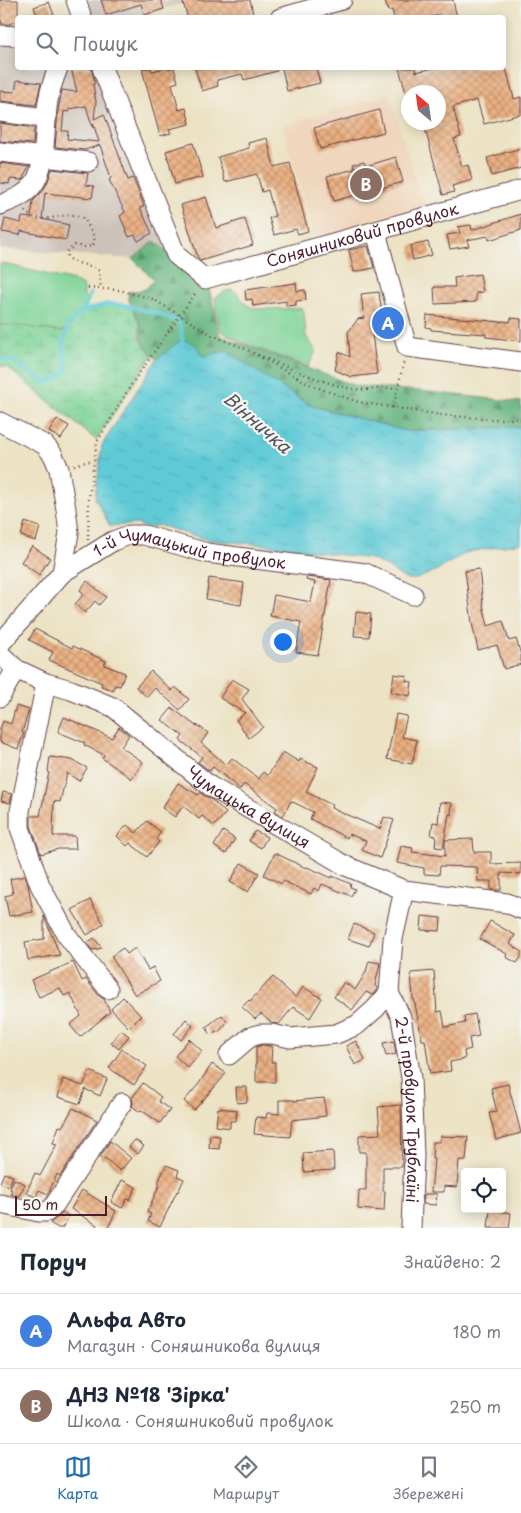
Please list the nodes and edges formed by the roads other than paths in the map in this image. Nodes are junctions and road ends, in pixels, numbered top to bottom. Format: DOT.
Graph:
graph roads {
  1 [pos="76,0"];
  2 [pos="342,0"];
  3 [pos="81,15"];
  4 [pos="290,15"];
  5 [pos="0,35"];
  6 [pos="15,36"];
  7 [pos="57,70"];
  8 [pos="103,70"];
  9 [pos="0,112"];
  10 [pos="45,118"];
  11 [pos="0,152"];
  12 [pos="43,157"];
  13 [pos="88,162"];
  14 [pos="521,190"];
  15 [pos="0,205"];
  16 [pos="376,232"];
  17 [pos="521,362"];
  18 [pos="0,422"];
  19 [pos="62,573"];
  20 [pos="413,595"];
  21 [pos="0,644"];
  22 [pos="0,654"];
  23 [pos="16,670"];
  24 [pos="46,683"];
  25 [pos="0,697"];
  26 [pos="404,890"];
  27 [pos="521,909"];
  28 [pos="108,989"];
  29 [pos="390,993"];
  30 [pos="229,1055"];
  31 [pos="122,1103"];
  32 [pos="0,1204"];
  33 [pos="411,1228"];
  1 -- 3 [label="street"];
  2 -- 4 [label="street"];
  5 -- 6 [label="street"];
  7 -- 10 [label="street"];
  8 -- 16 [label="street, Соняшниковий провулок"];
  9 -- 10 [label="street"];
  10 -- 12 [label="street"];
  11 -- 12 [label="street"];
  12 -- 13 [label="street"];
  12 -- 15 [label="street"];
  14 -- 16 [label="street, Соняшниковий провулок"];
  16 -- 17 [label="street"];
  18 -- 19 [label="street"];
  19 -- 20 [label="street, 1-й Чумацький провулок"];
  19 -- 21 [label="street, 1-й Чумацький провулок"];
  22 -- 23 [label="street, Чумацька вулиця"];
  23 -- 24 [label="street, Чумацька вулиця"];
  23 -- 25 [label="street"];
  24 -- 26 [label="street, Чумацька вулиця"];
  24 -- 28 [label="street"];
  26 -- 27 [label="street, Чумацька вулиця"];
  26 -- 29 [label="street"];
  29 -- 30 [label="street"];
  29 -- 33 [label="street, 2-й провулок Трублаїні"];
  31 -- 32 [label="street"];
}
